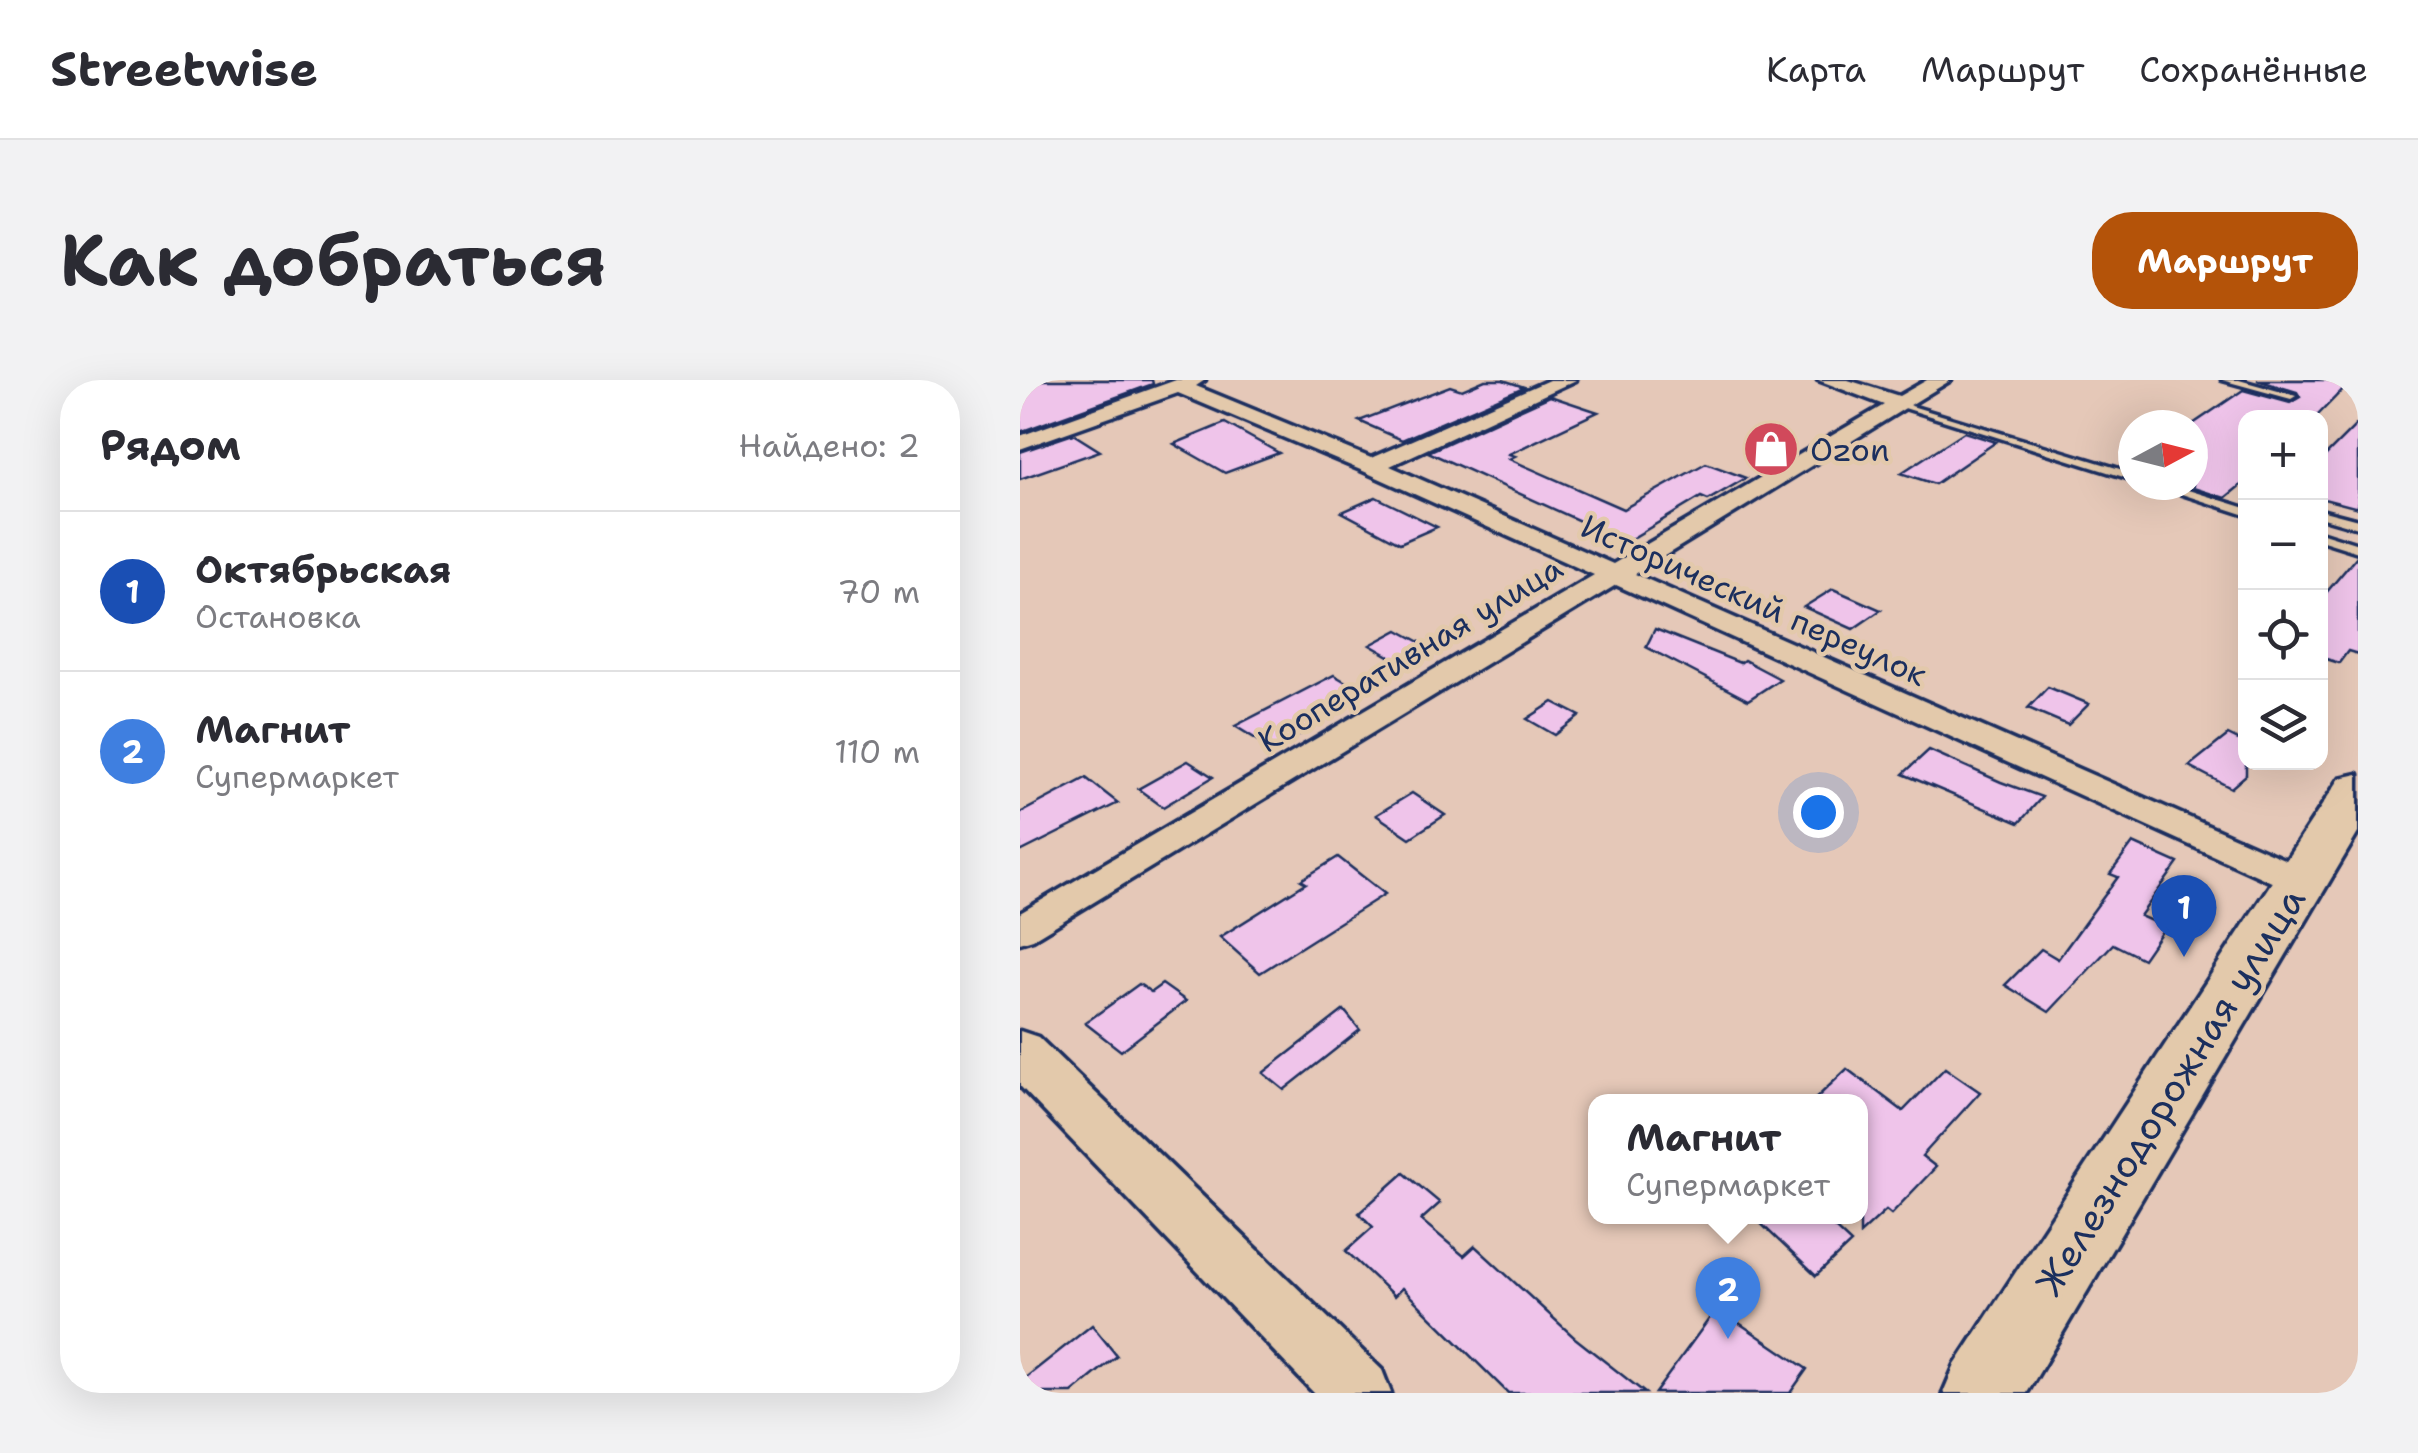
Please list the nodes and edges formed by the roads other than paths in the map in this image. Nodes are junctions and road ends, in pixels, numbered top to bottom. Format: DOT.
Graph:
graph roads {
  1 [pos="1566,380"];
  2 [pos="1828,380"];
  3 [pos="1941,380"];
  4 [pos="2227,380"];
  5 [pos="1186,383"];
  6 [pos="2291,396"];
  7 [pos="1899,403"];
  8 [pos="1020,443"];
  9 [pos="1371,466"];
  10 [pos="2118,471"];
  11 [pos="2208,500"];
  12 [pos="2238,509"];
  13 [pos="2328,515"];
  14 [pos="2358,524"];
  15 [pos="2328,539"];
  16 [pos="2358,548"];
  17 [pos="1610,575"];
  18 [pos="2358,790"];
  19 [pos="2299,880"];
  20 [pos="1020,930"];
  21 [pos="1020,1052"];
  22 [pos="1359,1393"];
  23 [pos="1983,1393"];
  1 -- 9 [label="street"];
  2 -- 7 [label="street"];
  3 -- 7 [label="street, Кооперативная улица"];
  4 -- 6 [label="lane"];
  5 -- 8 [label="street"];
  5 -- 9 [label="street, Исторический переулок"];
  7 -- 10 [label="lane"];
  7 -- 17 [label="street, Кооперативная улица"];
  9 -- 17 [label="street, Исторический переулок"];
  11 -- 12 [label="lane"];
  13 -- 14 [label="lane"];
  15 -- 16 [label="lane"];
  17 -- 19 [label="street, Исторический переулок"];
  17 -- 20 [label="street, Кооперативная улица"];
  18 -- 19 [label="main road, Железнодорожная улица"];
  19 -- 23 [label="main road, Железнодорожная улица"];
  21 -- 22 [label="street"];
}
